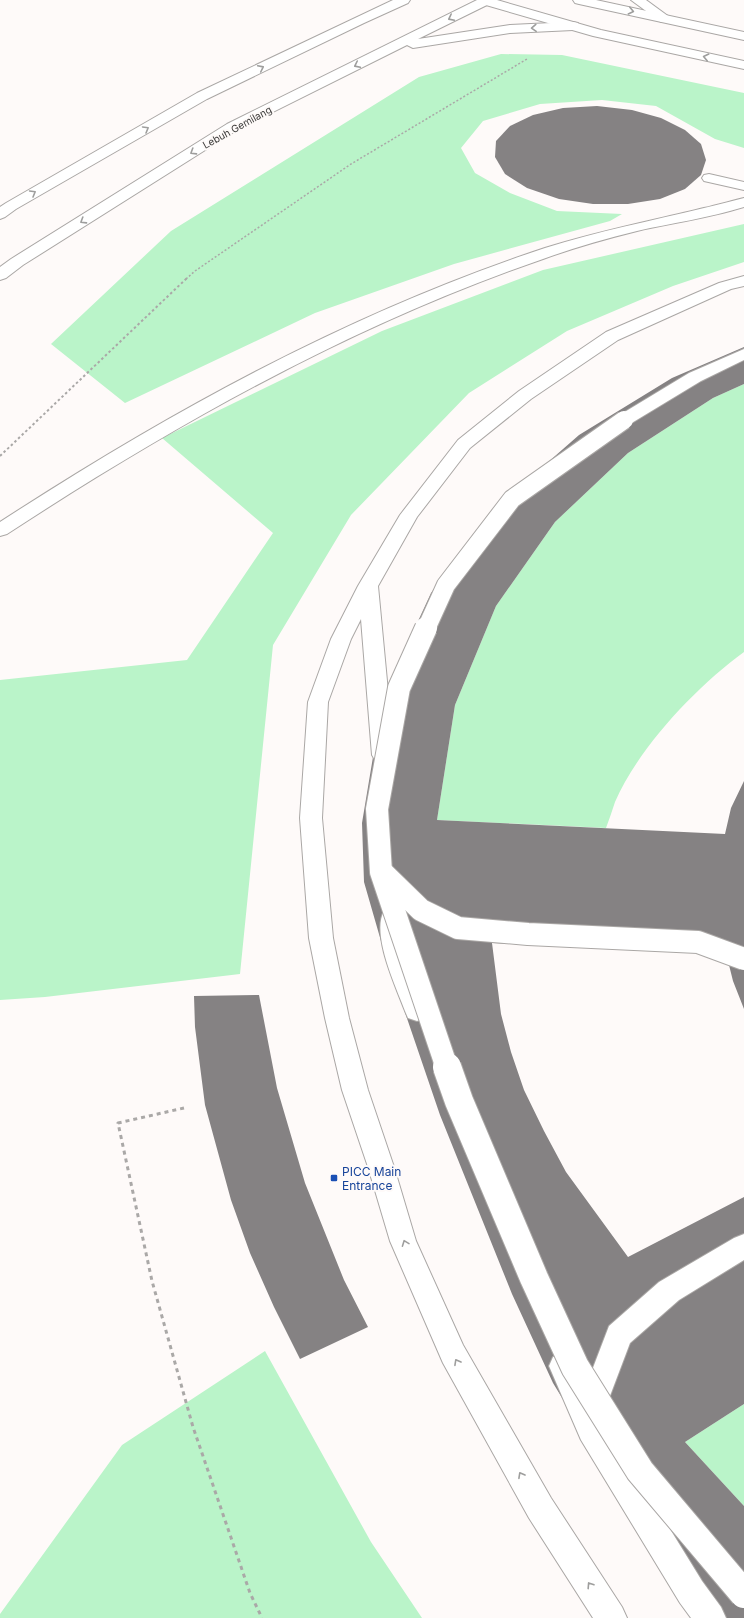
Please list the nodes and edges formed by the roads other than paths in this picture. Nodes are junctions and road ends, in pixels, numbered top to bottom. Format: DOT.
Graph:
graph roads {
  1 [pos="404,0"];
  2 [pos="485,0"];
  3 [pos="579,0"];
  4 [pos="637,0"];
  5 [pos="364,5"];
  6 [pos="666,19"];
  7 [pos="573,26"];
  8 [pos="338,30"];
  9 [pos="744,36"];
  10 [pos="392,48"];
  11 [pos="744,65"];
  12 [pos="709,178"];
  13 [pos="744,186"];
  14 [pos="744,202"];
  15 [pos="0,214"];
  16 [pos="0,275"];
  17 [pos="744,281"];
  18 [pos="744,354"];
  19 [pos="0,530"];
  20 [pos="368,586"];
  21 [pos="381,872"];
  22 [pos="744,959"];
  23 [pos="744,1246"];
  24 [pos="595,1400"];
  25 [pos="744,1594"];
  26 [pos="611,1618"];
  27 [pos="710,1618"];
  1 -- 8 [label="main road"];
  2 -- 7 [label="main road"];
  2 -- 10 [label="main road, Lebuh Gemilang, one-way"];
  3 -- 6 [label="main road, one-way"];
  4 -- 6 [label="main road"];
  5 -- 8 [label="main road"];
  6 -- 9 [label="main road"];
  7 -- 10 [label="main road, one-way"];
  11 -- 7 [label="main road, one-way"];
  15 -- 8 [label="main road, one-way"];
  10 -- 16 [label="main road, Lebuh Gemilang, one-way"];
  12 -- 13 [label="main road"];
  14 -- 19 [label="main road"];
  17 -- 20 [label="main road"];
  18 -- 21 [label="main road, bridge"];
  26 -- 20 [label="main road, one-way"];
  20 -- 27 [label="main road"];
  21 -- 22 [label="main road, bridge"];
  21 -- 24 [label="main road, bridge"];
  23 -- 24 [label="main road"];
  24 -- 25 [label="main road, bridge"];
}
